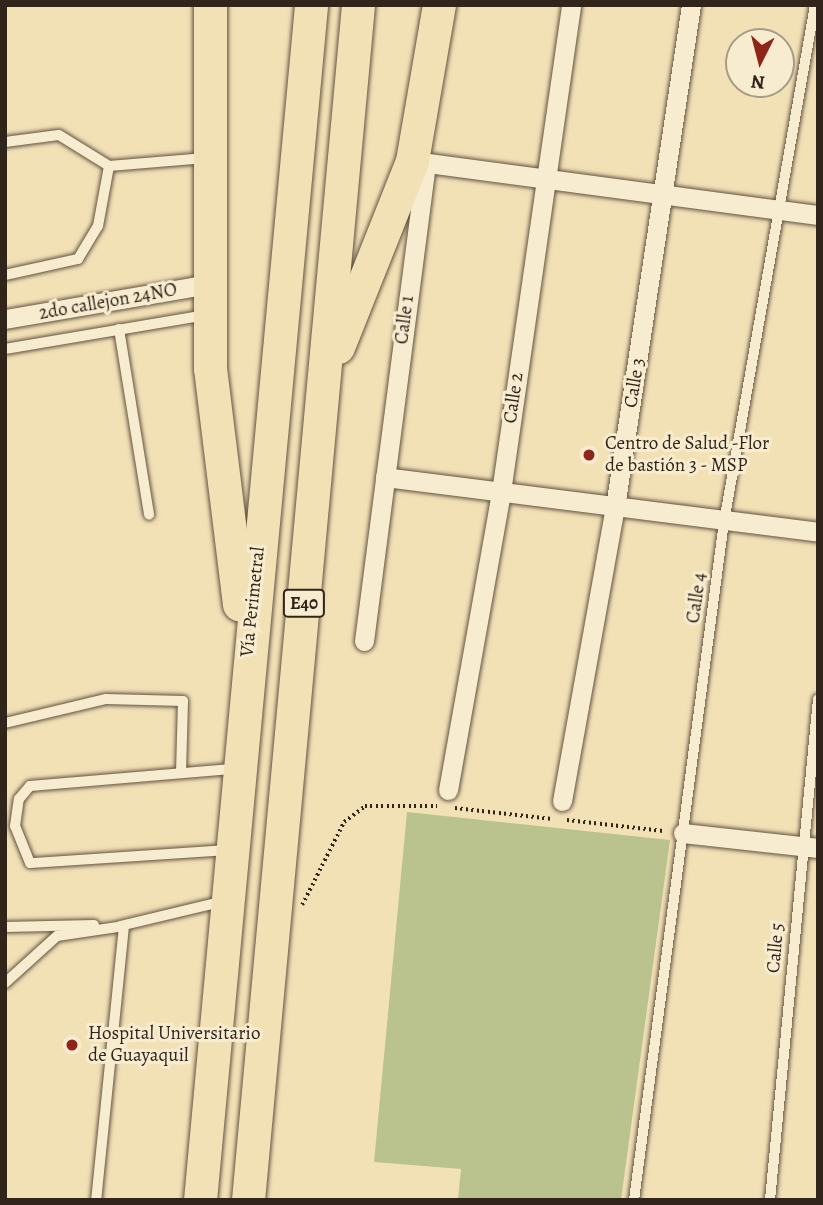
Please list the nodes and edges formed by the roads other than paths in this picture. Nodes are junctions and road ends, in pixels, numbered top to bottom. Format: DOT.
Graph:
graph roads {
  1 [pos="210,5"];
  2 [pos="311,5"];
  3 [pos="358,5"];
  4 [pos="439,5"];
  5 [pos="571,5"];
  6 [pos="691,5"];
  7 [pos="815,5"];
  8 [pos="5,142"];
  9 [pos="210,157"];
  10 [pos="419,162"];
  11 [pos="109,166"];
  12 [pos="545,177"];
  13 [pos="665,194"];
  14 [pos="782,211"];
  15 [pos="818,215"];
  16 [pos="5,275"];
  17 [pos="210,299"];
  18 [pos="5,319"];
  19 [pos="119,329"];
  20 [pos="5,349"];
  21 [pos="323,389"];
  22 [pos="385,477"];
  23 [pos="501,492"];
  24 [pos="615,507"];
  25 [pos="149,516"];
  26 [pos="724,522"];
  27 [pos="818,533"];
  28 [pos="364,641"];
  29 [pos="247,666"];
  30 [pos="818,699"];
  31 [pos="5,723"];
  32 [pos="238,769"];
  33 [pos="181,771"];
  34 [pos="448,790"];
  35 [pos="562,801"];
  36 [pos="683,833"];
  37 [pos="811,847"];
  38 [pos="232,849"];
  39 [pos="228,900"];
  40 [pos="124,926"];
  41 [pos="5,927"];
  42 [pos="5,983"];
  43 [pos="96,1200"];
  44 [pos="200,1200"];
  45 [pos="248,1200"];
  46 [pos="634,1200"];
  47 [pos="770,1200"];
  1 -- 9 [label="highway"];
  2 -- 29 [label="highway, Vía Perimetral / E40"];
  3 -- 21 [label="highway, E40"];
  4 -- 10 [label="highway"];
  5 -- 12 [label="street, Calle 2"];
  6 -- 13 [label="street, Calle 3"];
  7 -- 14 [label="lane, Calle 4"];
  8 -- 11 [label="lane"];
  9 -- 11 [label="lane"];
  9 -- 17 [label="highway"];
  10 -- 12 [label="street"];
  10 -- 21 [label="highway"];
  10 -- 22 [label="street, Calle 1"];
  11 -- 16 [label="lane"];
  12 -- 13 [label="street"];
  12 -- 23 [label="street, Calle 2"];
  13 -- 14 [label="street"];
  13 -- 24 [label="street, Calle 3"];
  14 -- 15 [label="street"];
  14 -- 26 [label="lane, Calle 4"];
  17 -- 18 [label="street, 2do callejon 24NO"];
  17 -- 19 [label="lane"];
  17 -- 29 [label="highway"];
  19 -- 20 [label="lane"];
  19 -- 25 [label="lane"];
  21 -- 45 [label="highway, E40"];
  22 -- 23 [label="street"];
  22 -- 28 [label="street, Calle 1"];
  23 -- 24 [label="street"];
  23 -- 34 [label="street, Calle 2"];
  24 -- 26 [label="street"];
  24 -- 35 [label="street, Calle 3"];
  26 -- 27 [label="street"];
  26 -- 36 [label="lane, Calle 4"];
  29 -- 32 [label="highway, Vía Perimetral / E40"];
  30 -- 37 [label="lane, Calle 5"];
  31 -- 33 [label="lane"];
  32 -- 33 [label="lane"];
  32 -- 38 [label="highway, Vía Perimetral / E40"];
  33 -- 38 [label="lane"];
  36 -- 37 [label="street"];
  36 -- 46 [label="lane, Calle 4"];
  37 -- 47 [label="lane, Calle 5"];
  38 -- 39 [label="highway, Vía Perimetral / E40"];
  39 -- 40 [label="lane"];
  39 -- 44 [label="highway, Vía Perimetral / E40"];
  40 -- 41 [label="lane"];
  40 -- 42 [label="lane"];
  40 -- 43 [label="lane"];
}
